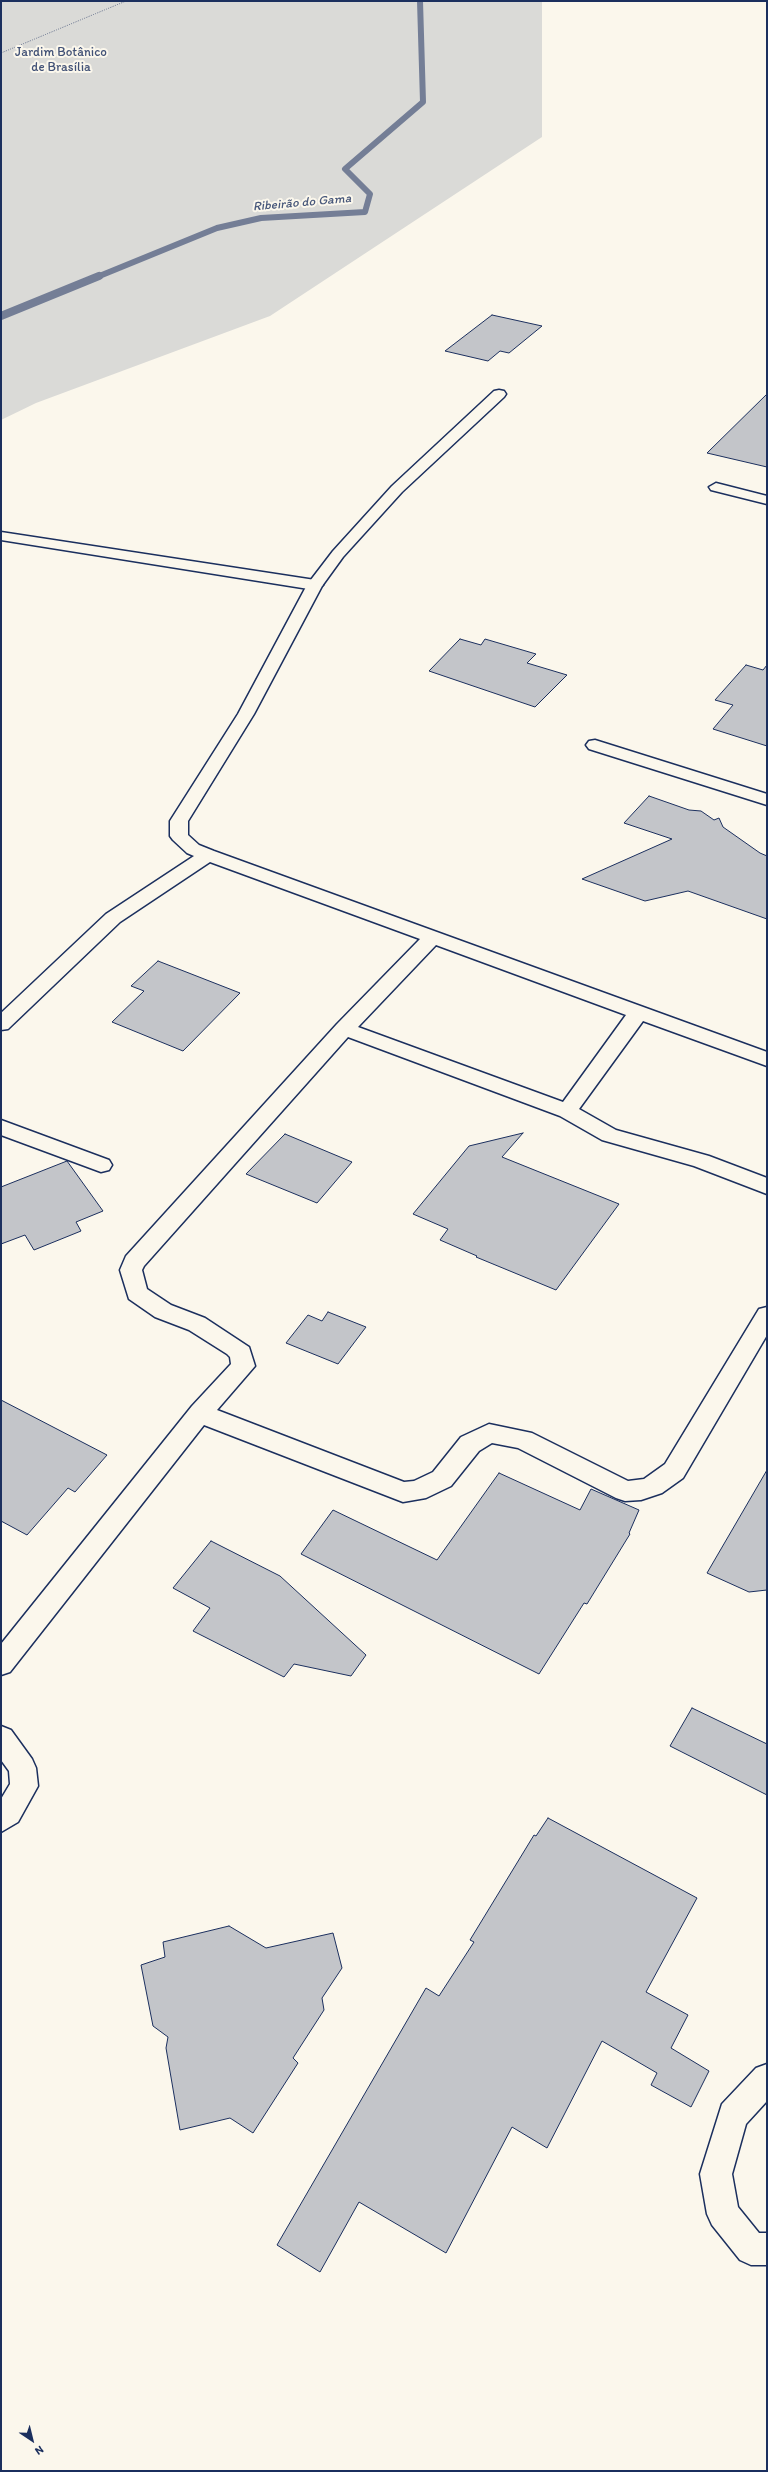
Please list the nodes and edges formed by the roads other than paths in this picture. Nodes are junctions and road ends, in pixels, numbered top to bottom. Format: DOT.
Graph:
graph roads {
  1 [pos="499,394"];
  2 [pos="716,487"];
  3 [pos="767,500"];
  4 [pos="1,536"];
  5 [pos="315,585"];
  6 [pos="595,745"];
  7 [pos="767,800"];
  8 [pos="208,855"];
  9 [pos="432,938"];
  10 [pos="638,1013"];
  11 [pos="1,1024"];
  12 [pos="344,1030"];
  13 [pos="767,1059"];
  14 [pos="567,1111"];
  15 [pos="1,1127"];
  16 [pos="101,1165"];
  17 [pos="767,1186"];
  18 [pos="767,1315"];
  19 [pos="200,1412"];
  20 [pos="1,1664"];
  21 [pos="1,1738"];
  22 [pos="1,1818"];
  23 [pos="767,2079"];
  24 [pos="767,2249"];
  1 -- 5 [label="street"];
  2 -- 3 [label="street"];
  4 -- 5 [label="street"];
  5 -- 8 [label="street"];
  6 -- 7 [label="street"];
  8 -- 9 [label="street"];
  8 -- 11 [label="street"];
  9 -- 10 [label="street"];
  9 -- 12 [label="street"];
  10 -- 13 [label="street"];
  10 -- 14 [label="street"];
  12 -- 14 [label="street"];
  12 -- 19 [label="street"];
  14 -- 17 [label="street"];
  15 -- 16 [label="street"];
  18 -- 19 [label="street"];
  19 -- 20 [label="street"];
  21 -- 22 [label="street"];
  23 -- 24 [label="street"];
}
